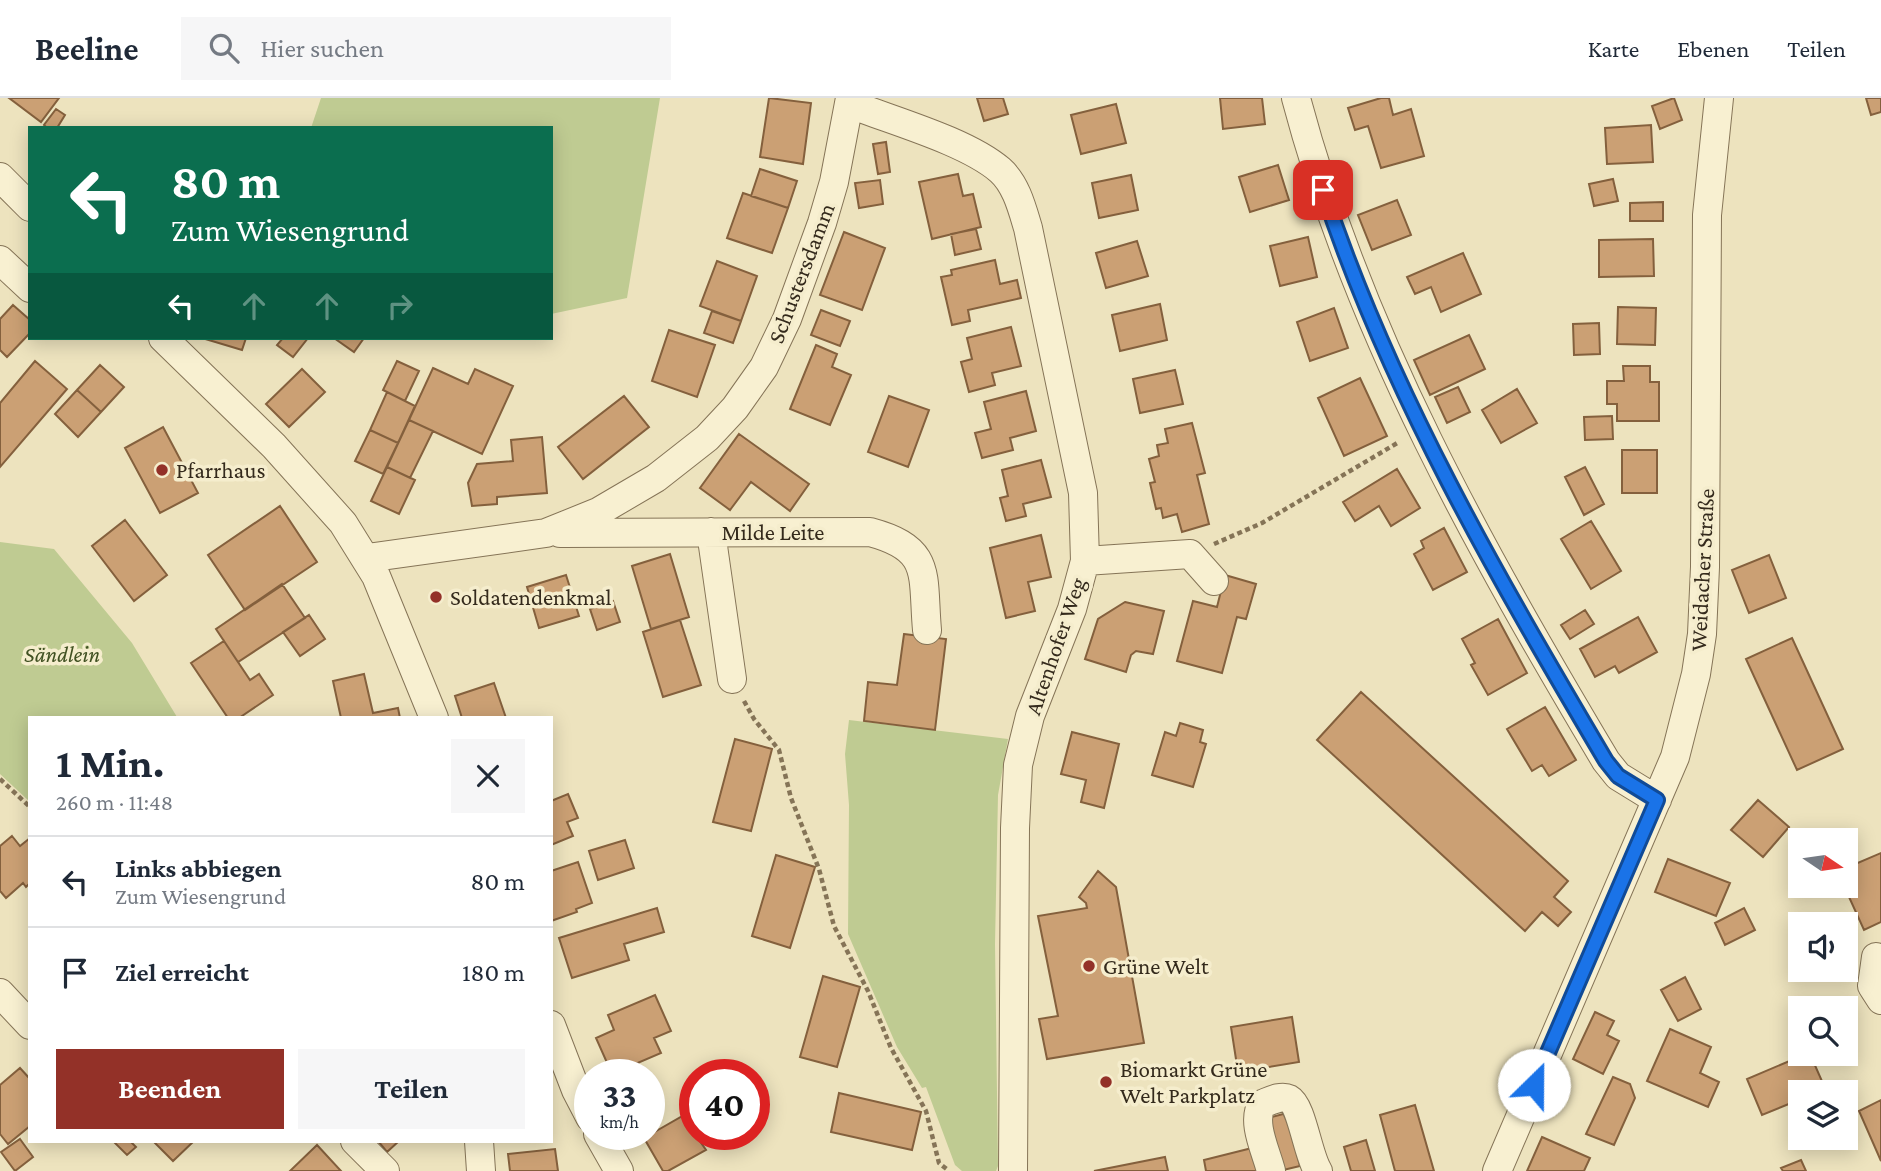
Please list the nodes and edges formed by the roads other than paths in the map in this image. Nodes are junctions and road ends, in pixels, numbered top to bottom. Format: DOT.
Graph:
graph roads {
  1 [pos="1296,98"];
  2 [pos="1719,98"];
  3 [pos="850,101"];
  4 [pos="0,177"];
  5 [pos="28,204"];
  6 [pos="0,260"];
  7 [pos="28,286"];
  8 [pos="165,340"];
  9 [pos="711,532"];
  10 [pos="547,533"];
  11 [pos="367,558"];
  12 [pos="1084,561"];
  13 [pos="1214,581"];
  14 [pos="927,630"];
  15 [pos="732,679"];
  16 [pos="433,716"];
  17 [pos="1657,800"];
  18 [pos="1876,957"];
  19 [pos="0,993"];
  20 [pos="1881,1000"];
  21 [pos="28,1023"];
  22 [pos="553,1030"];
  23 [pos="574,1085"];
  24 [pos="357,1143"];
  25 [pos="607,1150"];
  26 [pos="385,1171"];
  27 [pos="619,1171"];
  28 [pos="1013,1171"];
  29 [pos="1271,1171"];
  30 [pos="1318,1171"];
  31 [pos="1497,1171"];
  1 -- 17 [label="street"];
  2 -- 17 [label="street, Weidacher Straße"];
  3 -- 10 [label="street, Schustersdamm"];
  3 -- 12 [label="street, Altenhofer Weg"];
  4 -- 5 [label="street"];
  6 -- 7 [label="street"];
  8 -- 11 [label="street"];
  9 -- 10 [label="street, Milde Leite"];
  9 -- 14 [label="street, Milde Leite"];
  9 -- 15 [label="street"];
  10 -- 11 [label="street, Schustersdamm"];
  11 -- 16 [label="street"];
  12 -- 13 [label="street"];
  12 -- 28 [label="street, Altenhofer Weg"];
  17 -- 31 [label="street, Weidacher Straße"];
  18 -- 20 [label="street"];
  19 -- 21 [label="street"];
  22 -- 23 [label="street"];
  24 -- 26 [label="street"];
  25 -- 27 [label="street"];
  29 -- 30 [label="street"];
}
